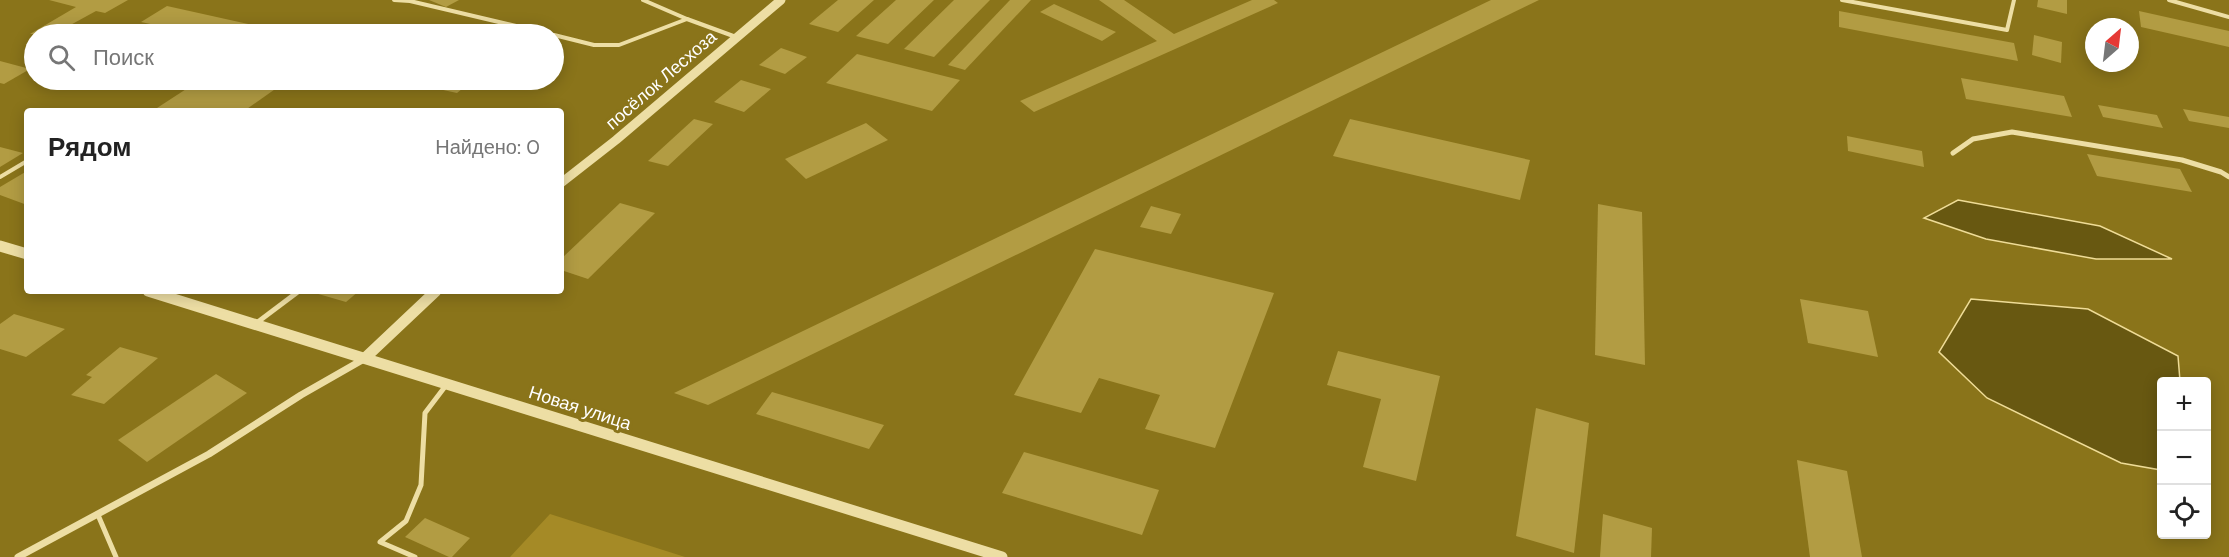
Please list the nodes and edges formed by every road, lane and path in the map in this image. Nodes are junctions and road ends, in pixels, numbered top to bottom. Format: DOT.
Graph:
graph roads {
  1 [pos="394,0"];
  2 [pos="643,0"];
  3 [pos="781,0"];
  4 [pos="1842,0"];
  5 [pos="2014,0"];
  6 [pos="2169,0"];
  7 [pos="2229,17"];
  8 [pos="687,19"];
  9 [pos="506,24"];
  10 [pos="736,37"];
  11 [pos="564,38"];
  12 [pos="1953,153"];
  13 [pos="24,163"];
  14 [pos="0,177"];
  15 [pos="2229,177"];
  16 [pos="564,181"];
  17 [pos="0,246"];
  18 [pos="24,253"];
  19 [pos="158,294"];
  20 [pos="295,294"];
  21 [pos="433,294"];
  22 [pos="255,324"];
  23 [pos="365,358"];
  24 [pos="447,384"];
  25 [pos="98,515"];
  26 [pos="18,557"];
  27 [pos="116,557"];
  28 [pos="416,557"];
  29 [pos="1002,557"];
  1 -- 9 [label="lane"];
  2 -- 8 [label="lane"];
  3 -- 10 [label="street, посёлок Лесхоза"];
  4 -- 5 [label="lane"];
  6 -- 7 [label="lane"];
  8 -- 10 [label="lane"];
  8 -- 11 [label="lane"];
  10 -- 16 [label="street, посёлок Лесхоза"];
  12 -- 15 [label="street"];
  13 -- 14 [label="lane"];
  17 -- 18 [label="street"];
  19 -- 22 [label="street, Новая улица"];
  20 -- 22 [label="lane"];
  21 -- 23 [label="street"];
  22 -- 23 [label="street, Новая улица"];
  23 -- 24 [label="street, Новая улица"];
  23 -- 25 [label="street"];
  24 -- 28 [label="lane"];
  24 -- 29 [label="street, Новая улица"];
  25 -- 26 [label="street"];
  25 -- 27 [label="lane"];
}
